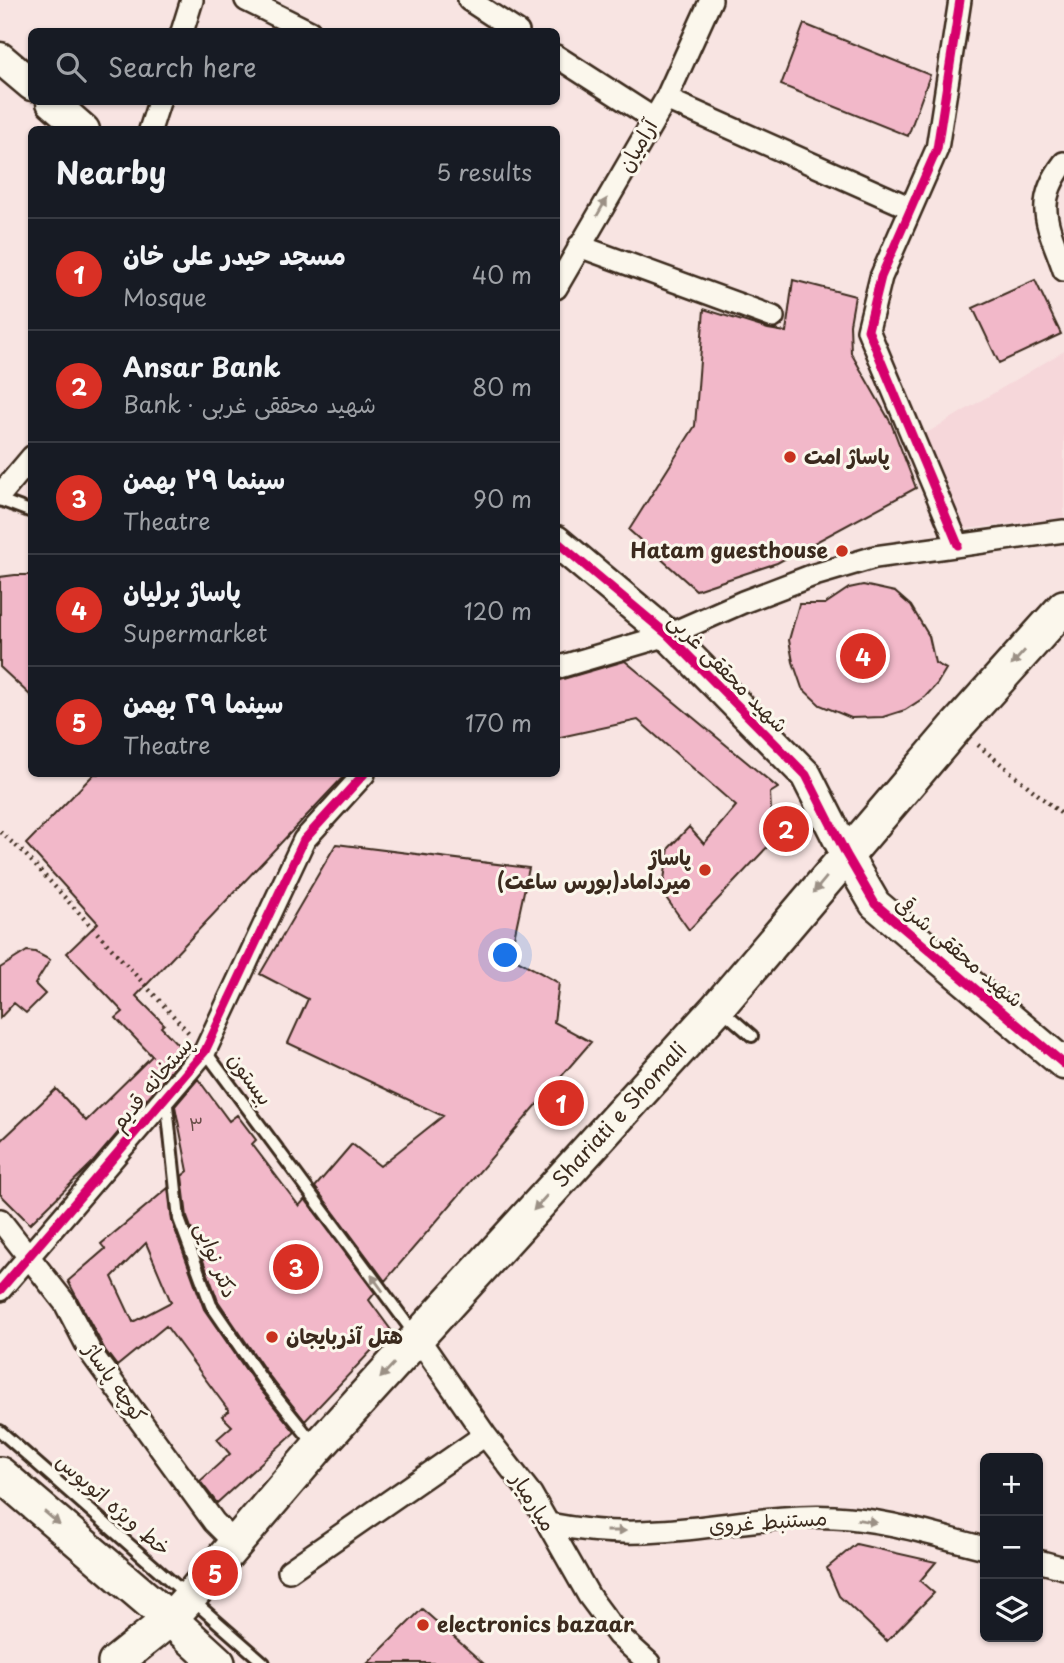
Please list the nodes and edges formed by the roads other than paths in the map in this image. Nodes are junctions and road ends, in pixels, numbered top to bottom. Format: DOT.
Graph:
graph roads {
  1 [pos="192,0"];
  2 [pos="246,0"];
  3 [pos="469,0"];
  4 [pos="711,0"];
  5 [pos="960,0"];
  6 [pos="183,28"];
  7 [pos="302,28"];
  8 [pos="512,28"];
  9 [pos="0,58"];
  10 [pos="560,59"];
  11 [pos="28,82"];
  12 [pos="666,99"];
  13 [pos="55,105"];
  14 [pos="158,105"];
  15 [pos="654,119"];
  16 [pos="80,126"];
  17 [pos="151,126"];
  18 [pos="1064,163"];
  19 [pos="911,208"];
  20 [pos="579,246"];
  21 [pos="1064,270"];
  22 [pos="560,281"];
  23 [pos="773,317"];
  24 [pos="28,462"];
  25 [pos="0,495"];
  26 [pos="0,500"];
  27 [pos="28,510"];
  28 [pos="1064,531"];
  29 [pos="560,544"];
  30 [pos="958,545"];
  31 [pos="1064,607"];
  32 [pos="667,635"];
  33 [pos="560,667"];
  34 [pos="361,777"];
  35 [pos="846,854"];
  36 [pos="718,1007"];
  37 [pos="752,1036"];
  38 [pos="205,1051"];
  39 [pos="1064,1064"];
  40 [pos="166,1096"];
  41 [pos="0,1220"];
  42 [pos="30,1257"];
  43 [pos="0,1290"];
  44 [pos="418,1338"];
  45 [pos="0,1432"];
  46 [pos="485,1435"];
  47 [pos="317,1448"];
  48 [pos="0,1474"];
  49 [pos="549,1524"];
  50 [pos="235,1543"];
  51 [pos="980,1547"];
  52 [pos="1043,1562"];
  53 [pos="1064,1568"];
  54 [pos="289,1571"];
  55 [pos="180,1608"];
  56 [pos="115,1663"];
  57 [pos="218,1663"];
  58 [pos="264,1663"];
  59 [pos="649,1663"];
  1 -- 6 [label="street"];
  2 -- 7 [label="street"];
  3 -- 8 [label="street"];
  4 -- 12 [label="street, آرامیان"];
  5 -- 19 [label="street"];
  9 -- 11 [label="street"];
  10 -- 15 [label="street"];
  12 -- 15 [label="street, آرامیان"];
  12 -- 19 [label="street"];
  13 -- 16 [label="street"];
  14 -- 17 [label="street"];
  20 -- 15 [label="street, آرامیان, one-way"];
  18 -- 21 [label="street"];
  19 -- 30 [label="street"];
  20 -- 22 [label="street, آرامیان"];
  20 -- 23 [label="street"];
  24 -- 25 [label="street"];
  26 -- 27 [label="lane"];
  28 -- 30 [label="street"];
  29 -- 32 [label="street, شهید محققی غربی"];
  30 -- 32 [label="street"];
  31 -- 35 [label="main road, Shariati e Shomali, one-way"];
  32 -- 33 [label="street"];
  32 -- 35 [label="street, شهید محققی غربی"];
  34 -- 38 [label="street, پستخانه قدیم"];
  35 -- 36 [label="main road, Shariati e Shomali, one-way"];
  35 -- 39 [label="street, شهید محققی شرقی"];
  36 -- 37 [label="lane"];
  36 -- 44 [label="main road, Shariati e Shomali, one-way"];
  38 -- 40 [label="street, پستخانه قدیم"];
  44 -- 38 [label="lane, بیستون, one-way"];
  40 -- 42 [label="street, پستخانه قدیم"];
  40 -- 47 [label="lane, دکتر نوایی"];
  41 -- 42 [label="street, کوچه پاساژ"];
  42 -- 43 [label="street, پستخانه قدیم"];
  42 -- 50 [label="street, کوچه پاساژ"];
  44 -- 46 [label="street, میارمیار"];
  44 -- 47 [label="main road, Shariati e Shomali, one-way"];
  45 -- 55 [label="lane, خط ویژه اتوبوس"];
  46 -- 49 [label="street, میارمیار"];
  46 -- 54 [label="street"];
  47 -- 50 [label="main road, Shariati e Shomali"];
  48 -- 55 [label="main road, one-way"];
  49 -- 51 [label="street, مستنبط غروی, one-way"];
  49 -- 59 [label="street, میارمیار"];
  50 -- 55 [label="main road, Shariati e Shomali"];
  52 -- 53 [label="street"];
  55 -- 56 [label="main road, Shariati e Shomali"];
  55 -- 57 [label="main road"];
  55 -- 58 [label="lane, خط ویژه اتوبوس"];
}
